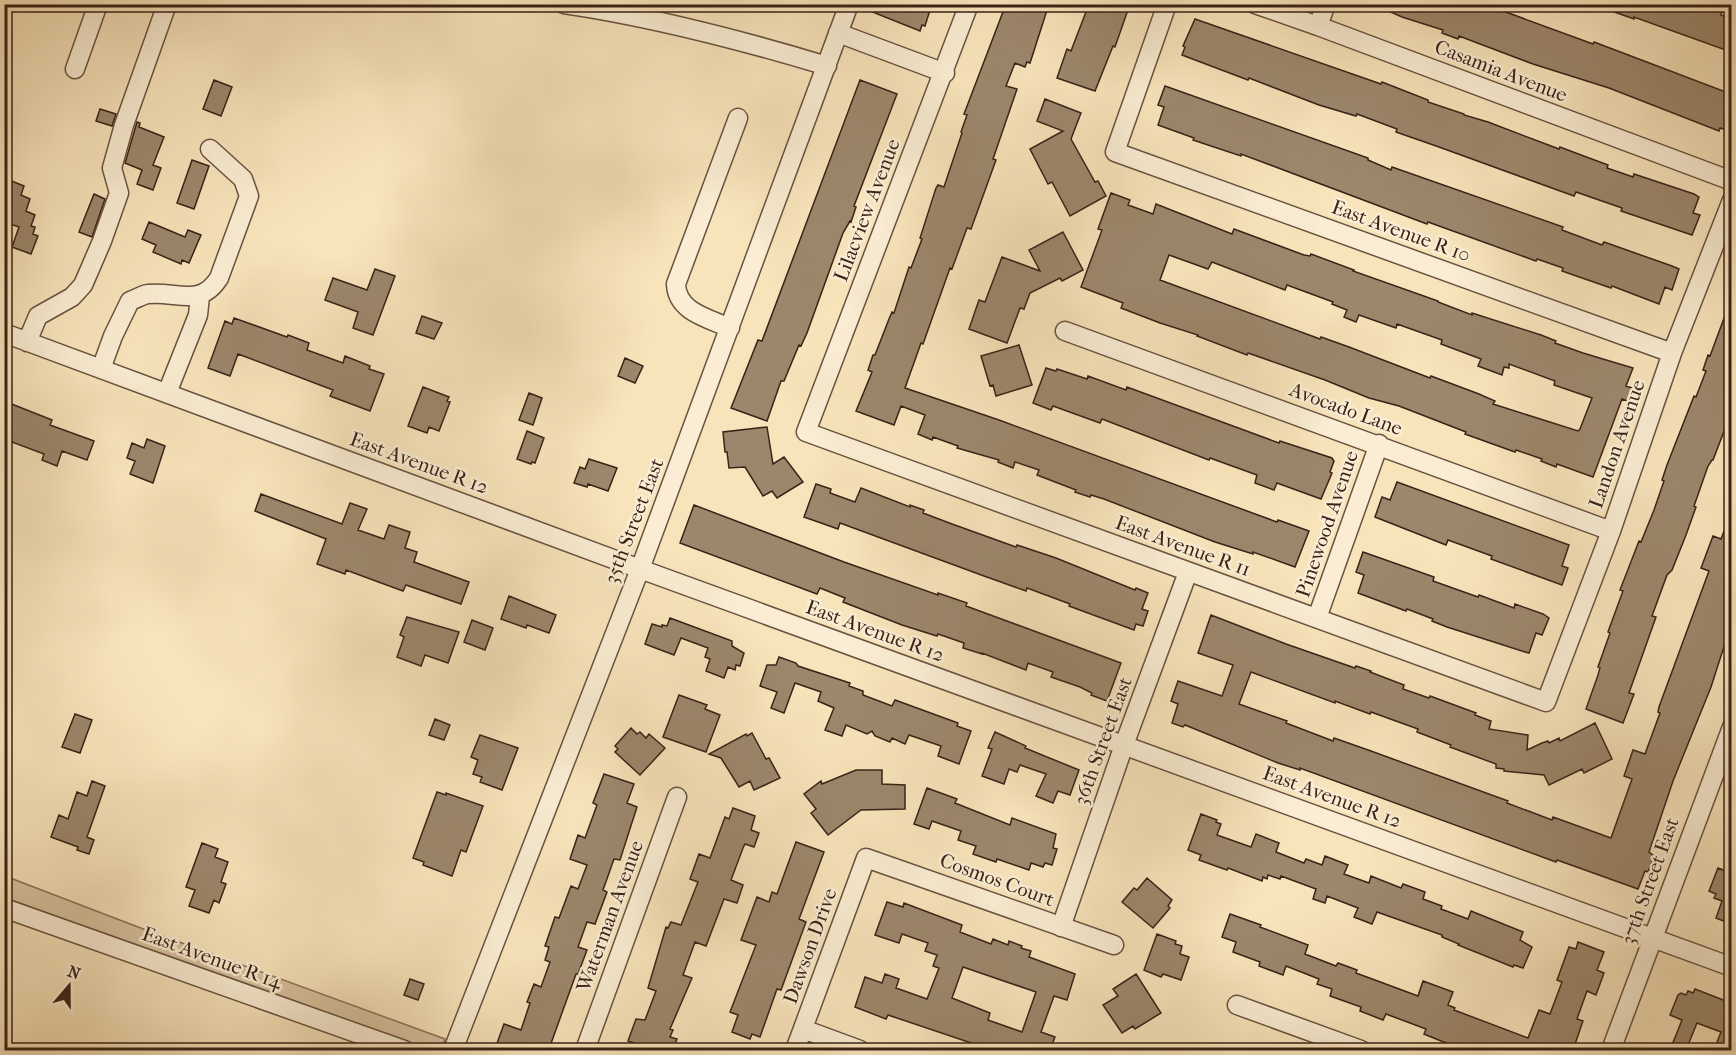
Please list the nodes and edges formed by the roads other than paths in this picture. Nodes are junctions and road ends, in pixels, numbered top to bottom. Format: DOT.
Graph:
graph roads {
  1 [pos="99,4"];
  2 [pos="167,4"];
  3 [pos="564,4"];
  4 [pos="849,4"];
  5 [pos="969,4"];
  6 [pos="1167,4"];
  7 [pos="1255,4"];
  8 [pos="1326,4"];
  9 [pos="1318,26"];
  10 [pos="838,33"];
  11 [pos="827,66"];
  12 [pos="75,69"];
  13 [pos="945,73"];
  14 [pos="738,118"];
  15 [pos="210,149"];
  16 [pos="1731,181"];
  17 [pos="1731,200"];
  18 [pos="200,296"];
  19 [pos="730,328"];
  20 [pos="1065,331"];
  21 [pos="4,333"];
  22 [pos="27,342"];
  23 [pos="1672,353"];
  24 [pos="101,369"];
  25 [pos="167,393"];
  26 [pos="806,432"];
  27 [pos="1379,444"];
  28 [pos="1611,531"];
  29 [pos="640,569"];
  30 [pos="1188,572"];
  31 [pos="1317,618"];
  32 [pos="1546,702"];
  33 [pos="1731,727"];
  34 [pos="1124,745"];
  35 [pos="677,797"];
  36 [pos="866,858"];
  37 [pos="4,908"];
  38 [pos="1061,927"];
  39 [pos="1653,938"];
  40 [pos="1113,945"];
  41 [pos="1731,967"];
  42 [pos="1237,1005"];
  43 [pos="803,1029"];
  44 [pos="404,1050"];
  45 [pos="453,1050"];
  46 [pos="585,1050"];
  47 [pos="795,1050"];
  48 [pos="860,1050"];
  49 [pos="1361,1050"];
  50 [pos="1611,1050"];
  1 -- 12 [label="street"];
  2 -- 22 [label="street"];
  3 -- 11 [label="street"];
  4 -- 10 [label="street, 35th Street East"];
  5 -- 13 [label="street, Lilacview Avenue"];
  6 -- 23 [label="street, East Avenue R 10"];
  7 -- 9 [label="street, Casamia Avenue"];
  8 -- 9 [label="street"];
  9 -- 16 [label="street, Casamia Avenue"];
  10 -- 11 [label="street, 35th Street East"];
  10 -- 13 [label="street"];
  11 -- 19 [label="street, 35th Street East"];
  13 -- 26 [label="street, Lilacview Avenue"];
  14 -- 19 [label="street"];
  15 -- 18 [label="street"];
  17 -- 23 [label="street, Landon Avenue"];
  18 -- 24 [label="street"];
  18 -- 25 [label="street"];
  19 -- 29 [label="street, 35th Street East"];
  20 -- 27 [label="street, Avocado Lane"];
  21 -- 22 [label="street, East Avenue R 12"];
  22 -- 24 [label="street, East Avenue R 12"];
  23 -- 28 [label="street, Landon Avenue"];
  24 -- 25 [label="street, East Avenue R 12"];
  25 -- 29 [label="street, East Avenue R 12"];
  26 -- 30 [label="street, East Avenue R 11"];
  27 -- 28 [label="street, Avocado Lane"];
  27 -- 31 [label="street, Pinewood Avenue"];
  28 -- 32 [label="street, Landon Avenue"];
  29 -- 34 [label="street, East Avenue R 12"];
  29 -- 45 [label="street, 35th Street East"];
  30 -- 31 [label="street, East Avenue R 11"];
  30 -- 34 [label="street, 36th Street East"];
  31 -- 32 [label="street, East Avenue R 11"];
  33 -- 39 [label="street, 37th Street East"];
  34 -- 38 [label="street, 36th Street East"];
  34 -- 39 [label="street, East Avenue R 12"];
  35 -- 46 [label="street, Waterman Avenue"];
  36 -- 38 [label="street, Cosmos Court"];
  36 -- 43 [label="street, Dawson Drive"];
  37 -- 44 [label="street, East Avenue R 14"];
  38 -- 40 [label="street, Cosmos Court"];
  39 -- 41 [label="street, East Avenue R 12"];
  39 -- 50 [label="street, 37th Street East"];
  42 -- 49 [label="street"];
  43 -- 47 [label="street, Dawson Drive"];
  43 -- 48 [label="street"];
}
